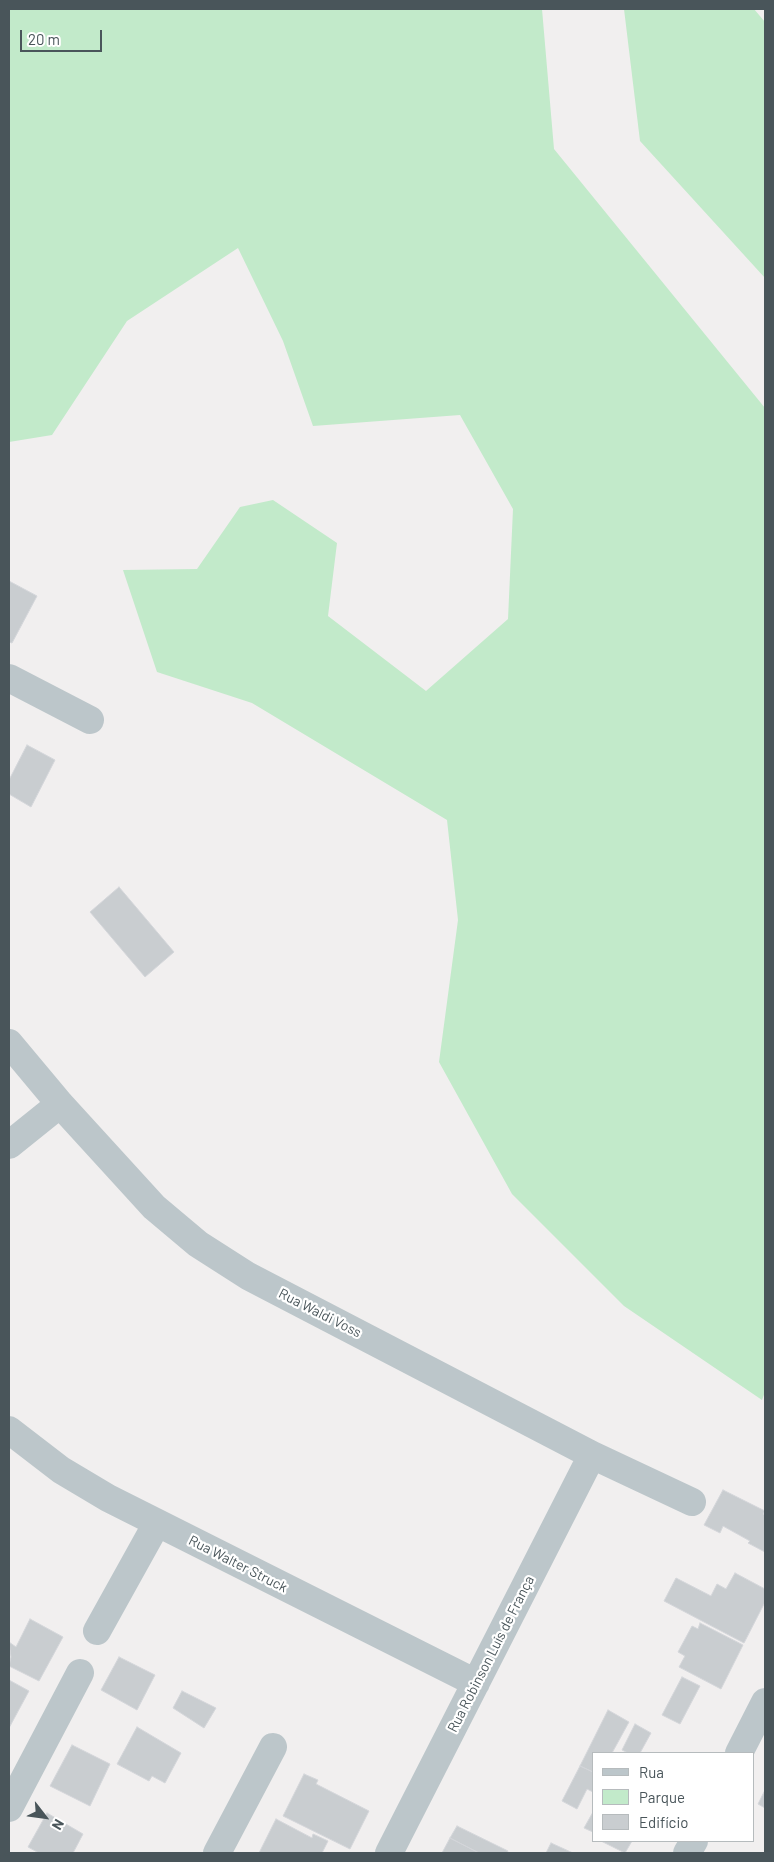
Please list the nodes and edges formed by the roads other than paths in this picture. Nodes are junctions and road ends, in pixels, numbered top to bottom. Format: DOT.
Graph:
graph roads {
  1 [pos="9,678"];
  2 [pos="90,720"];
  3 [pos="9,1043"];
  4 [pos="60,1104"];
  5 [pos="9,1146"];
  6 [pos="9,1430"];
  7 [pos="592,1455"];
  8 [pos="692,1502"];
  9 [pos="157,1523"];
  10 [pos="97,1631"];
  11 [pos="80,1673"];
  12 [pos="476,1683"];
  13 [pos="765,1702"];
  14 [pos="273,1747"];
  15 [pos="740,1752"];
  16 [pos="9,1808"];
  17 [pos="693,1842"];
  18 [pos="217,1853"];
  19 [pos="389,1853"];
  20 [pos="687,1853"];
  1 -- 2 [label="street"];
  3 -- 4 [label="street, Rua Waldi Voss"];
  4 -- 5 [label="street"];
  4 -- 7 [label="street, Rua Waldi Voss"];
  6 -- 9 [label="street, Rua Walter Struck"];
  7 -- 8 [label="street, Rua Waldi Voss"];
  7 -- 12 [label="street, Rua Robinson Luís de França"];
  9 -- 10 [label="street"];
  9 -- 12 [label="street, Rua Walter Struck"];
  11 -- 16 [label="street"];
  12 -- 19 [label="street, Rua Robinson Luís de França"];
  13 -- 15 [label="street"];
  14 -- 18 [label="street"];
  17 -- 20 [label="street"];
}
